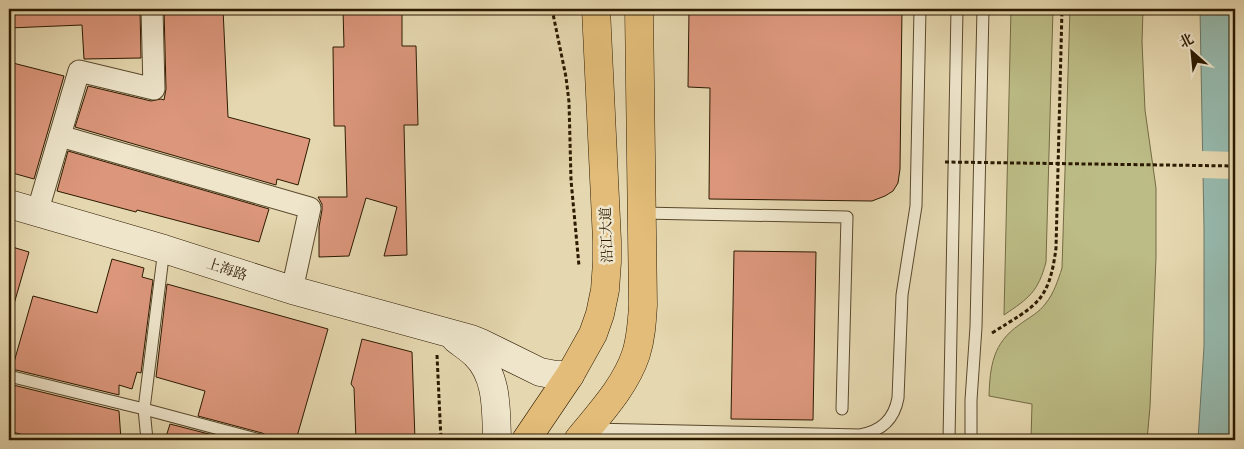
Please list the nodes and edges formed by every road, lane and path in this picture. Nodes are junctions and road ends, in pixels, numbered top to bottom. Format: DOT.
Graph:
graph roads {
  1 [pos="152,9"];
  2 [pos="552,9"];
  3 [pos="596,9"];
  4 [pos="639,9"];
  5 [pos="920,9"];
  6 [pos="957,9"];
  7 [pos="982,9"];
  8 [pos="1062,9"];
  9 [pos="60,136"];
  10 [pos="945,162"];
  11 [pos="1235,166"];
  12 [pos="9,204"];
  13 [pos="36,213"];
  14 [pos="640,213"];
  15 [pos="164,249"];
  16 [pos="579,268"];
  17 [pos="292,290"];
  18 [pos="442,331"];
  19 [pos="975,344"];
  20 [pos="570,375"];
  21 [pos="9,376"];
  22 [pos="144,409"];
  23 [pos="842,409"];
  24 [pos="582,435"];
  25 [pos="147,440"];
  26 [pos="260,440"];
  27 [pos="441,440"];
  28 [pos="497,440"];
  29 [pos="526,440"];
  30 [pos="949,440"];
  31 [pos="971,440"];
  1 -- 9 [label="street"];
  2 -- 16 [label="path"];
  3 -- 20 [label="main road, 沿江大道"];
  4 -- 14 [label="main road"];
  5 -- 24 [label="lane"];
  6 -- 30 [label="lane"];
  7 -- 19 [label="lane"];
  8 -- 19 [label="path"];
  9 -- 13 [label="street"];
  9 -- 17 [label="street"];
  10 -- 11 [label="path, bridge"];
  12 -- 13 [label="street, 上海路"];
  13 -- 15 [label="street, 上海路"];
  14 -- 23 [label="lane"];
  14 -- 24 [label="main road"];
  15 -- 17 [label="street, 上海路"];
  15 -- 22 [label="lane"];
  17 -- 18 [label="street, 上海路"];
  18 -- 20 [label="street, 上海路"];
  18 -- 27 [label="path"];
  18 -- 28 [label="street, 上海路"];
  19 -- 31 [label="lane"];
  20 -- 29 [label="main road, 沿江大道"];
  21 -- 22 [label="lane"];
  22 -- 25 [label="lane"];
  22 -- 26 [label="lane"];
}
